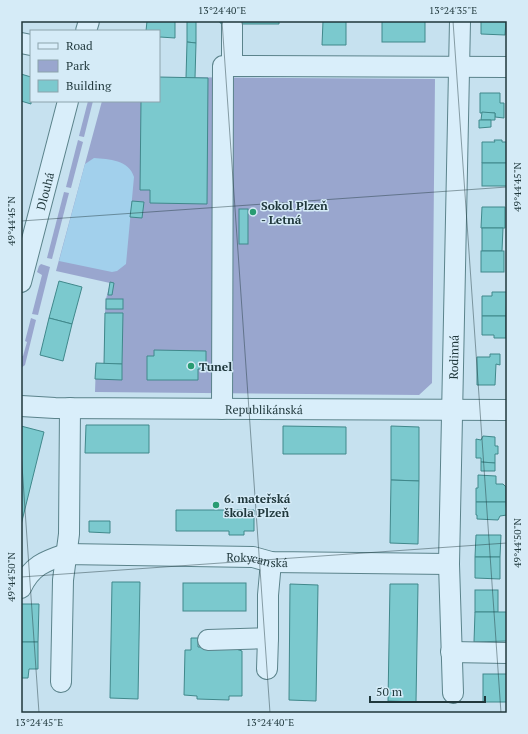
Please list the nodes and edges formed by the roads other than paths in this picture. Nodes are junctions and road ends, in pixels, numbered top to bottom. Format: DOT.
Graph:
graph roads {
  1 [pos="460,21"];
  2 [pos="232,25"];
  3 [pos="232,66"];
  4 [pos="459,67"];
  5 [pos="507,67"];
  6 [pos="68,102"];
  7 [pos="21,282"];
  8 [pos="21,406"];
  9 [pos="70,408"];
  10 [pos="222,408"];
  11 [pos="452,409"];
  12 [pos="507,410"];
  13 [pos="66,554"];
  14 [pos="271,562"];
  15 [pos="449,564"];
  16 [pos="21,588"];
  17 [pos="268,638"];
  18 [pos="208,640"];
  19 [pos="451,652"];
  20 [pos="507,653"];
  21 [pos="267,669"];
  22 [pos="61,682"];
  23 [pos="452,693"];
  1 -- 4 [label="street, Rodinná"];
  2 -- 3 [label="street"];
  3 -- 4 [label="street"];
  3 -- 10 [label="street"];
  4 -- 5 [label="street"];
  4 -- 11 [label="street, Rodinná"];
  6 -- 7 [label="street, Dlouhá"];
  8 -- 9 [label="street, Republikánská"];
  9 -- 10 [label="street, Republikánská"];
  9 -- 13 [label="street"];
  10 -- 11 [label="street, Republikánská"];
  11 -- 12 [label="street, Republikánská"];
  11 -- 15 [label="street, Rodinná"];
  13 -- 14 [label="street, Rokycanská"];
  13 -- 16 [label="street"];
  13 -- 22 [label="street"];
  14 -- 15 [label="street, Rokycanská"];
  14 -- 17 [label="street"];
  15 -- 19 [label="street, Rodinná"];
  17 -- 18 [label="street"];
  17 -- 21 [label="street"];
  19 -- 20 [label="street"];
  19 -- 23 [label="street, Rodinná"];
}
